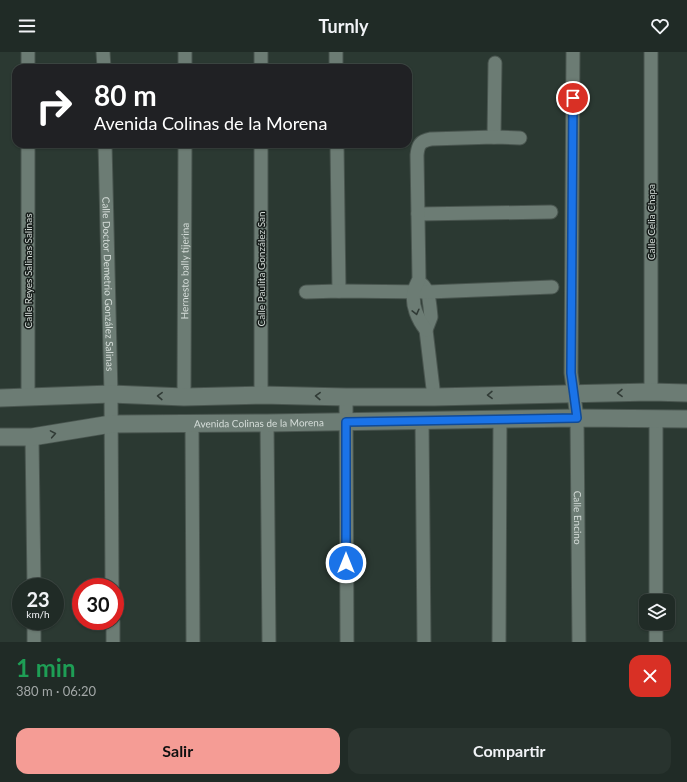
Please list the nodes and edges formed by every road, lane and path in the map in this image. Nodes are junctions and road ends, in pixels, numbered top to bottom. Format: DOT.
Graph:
graph roads {
  1 [pos="28,52"];
  2 [pos="104,52"];
  3 [pos="185,52"];
  4 [pos="261,52"];
  5 [pos="336,52"];
  6 [pos="573,52"];
  7 [pos="651,52"];
  8 [pos="495,63"];
  9 [pos="28,64"];
  10 [pos="104,64"];
  11 [pos="185,64"];
  12 [pos="261,64"];
  13 [pos="336,64"];
  14 [pos="494,137"];
  15 [pos="520,138"];
  16 [pos="28,148"];
  17 [pos="105,148"];
  18 [pos="185,148"];
  19 [pos="261,148"];
  20 [pos="337,148"];
  21 [pos="551,212"];
  22 [pos="418,214"];
  23 [pos="419,279"];
  24 [pos="552,287"];
  25 [pos="338,291"];
  26 [pos="306,292"];
  27 [pos="414,292"];
  28 [pos="428,292"];
  29 [pos="426,330"];
  30 [pos="651,392"];
  31 [pos="687,393"];
  32 [pos="111,394"];
  33 [pos="574,394"];
  34 [pos="261,395"];
  35 [pos="184,397"];
  36 [pos="346,397"];
  37 [pos="434,397"];
  38 [pos="0,398"];
  39 [pos="28,398"];
  40 [pos="577,418"];
  41 [pos="656,418"];
  42 [pos="500,419"];
  43 [pos="687,419"];
  44 [pos="422,420"];
  45 [pos="346,422"];
  46 [pos="267,423"];
  47 [pos="111,424"];
  48 [pos="192,424"];
  49 [pos="0,437"];
  50 [pos="32,437"];
  51 [pos="34,578"];
  52 [pos="112,578"];
  53 [pos="656,594"];
  54 [pos="34,630"];
  55 [pos="113,630"];
  56 [pos="656,630"];
  57 [pos="34,642"];
  58 [pos="113,642"];
  59 [pos="193,642"];
  60 [pos="269,642"];
  61 [pos="347,642"];
  62 [pos="424,642"];
  63 [pos="499,642"];
  64 [pos="579,642"];
  65 [pos="656,642"];
  1 -- 9 [label="street"];
  2 -- 10 [label="street"];
  3 -- 11 [label="street"];
  4 -- 12 [label="street"];
  5 -- 13 [label="street"];
  6 -- 33 [label="street, Calle Encino"];
  7 -- 30 [label="street, Calle Celia Chapa"];
  8 -- 14 [label="street"];
  14 -- 15 [label="street"];
  14 -- 22 [label="street"];
  16 -- 39 [label="street, Calle Reyes Salinas Salinas"];
  17 -- 32 [label="street, Calle Doctor Demetrio González Salinas"];
  18 -- 35 [label="street, Hernesto bally tijerina"];
  19 -- 34 [label="street, Calle Paulita González San"];
  20 -- 25 [label="street"];
  21 -- 22 [label="street"];
  22 -- 23 [label="street"];
  23 -- 27 [label="street"];
  23 -- 28 [label="street"];
  24 -- 28 [label="street"];
  25 -- 26 [label="street"];
  25 -- 27 [label="street"];
  27 -- 28 [label="street"];
  27 -- 29 [label="street, one-way"];
  28 -- 29 [label="street"];
  29 -- 37 [label="street"];
  30 -- 31 [label="street"];
  30 -- 33 [label="street, one-way"];
  35 -- 32 [label="street, one-way"];
  32 -- 39 [label="street"];
  32 -- 47 [label="street, Calle Doctor Demetrio González Salinas"];
  33 -- 37 [label="street, one-way"];
  33 -- 40 [label="street, Calle Encino"];
  34 -- 35 [label="street"];
  36 -- 34 [label="street, one-way"];
  36 -- 37 [label="street"];
  36 -- 45 [label="street"];
  38 -- 39 [label="street"];
  40 -- 41 [label="street, Avenida Colinas de la Morena"];
  40 -- 42 [label="street, Avenida Colinas de la Morena"];
  40 -- 64 [label="street, Calle Encino"];
  41 -- 43 [label="street, Avenida Colinas de la Morena"];
  41 -- 53 [label="street"];
  42 -- 44 [label="street, Avenida Colinas de la Morena"];
  42 -- 63 [label="street"];
  44 -- 45 [label="street, Avenida Colinas de la Morena"];
  44 -- 62 [label="street"];
  45 -- 46 [label="street, Avenida Colinas de la Morena"];
  45 -- 61 [label="street"];
  46 -- 48 [label="street, Avenida Colinas de la Morena"];
  46 -- 60 [label="street"];
  47 -- 48 [label="street, Avenida Colinas de la Morena"];
  50 -- 47 [label="street, Avenida Colinas de la Morena, one-way"];
  47 -- 52 [label="street, Calle Doctor Demetrio González Salinas"];
  48 -- 59 [label="street"];
  49 -- 50 [label="street, Avenida Colinas de la Morena"];
  50 -- 51 [label="street"];
  54 -- 57 [label="street"];
  55 -- 58 [label="street"];
  56 -- 65 [label="street"];
}
